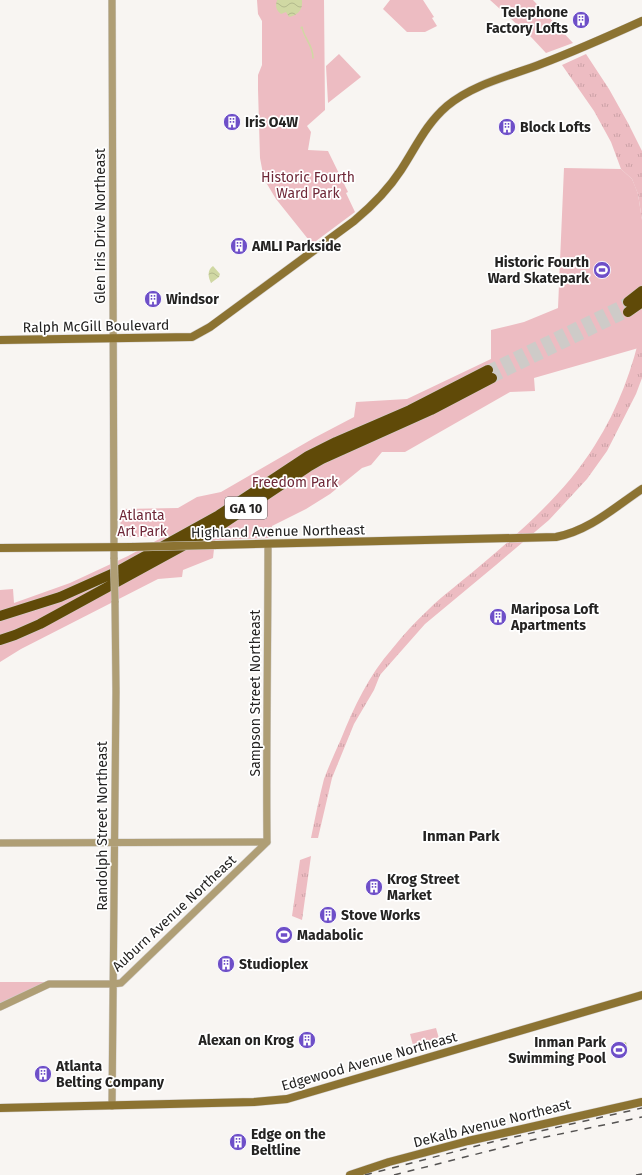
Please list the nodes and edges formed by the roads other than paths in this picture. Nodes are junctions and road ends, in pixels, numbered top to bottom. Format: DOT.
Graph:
graph roads {
  1 [pos="112,0"];
  2 [pos="642,21"];
  3 [pos="642,291"];
  4 [pos="628,302"];
  5 [pos="642,302"];
  6 [pos="642,308"];
  7 [pos="114,339"];
  8 [pos="0,340"];
  9 [pos="642,489"];
  10 [pos="268,544"];
  11 [pos="115,547"];
  12 [pos="0,548"];
  13 [pos="0,616"];
  14 [pos="0,640"];
  15 [pos="114,842"];
  16 [pos="267,842"];
  17 [pos="0,843"];
  18 [pos="113,984"];
  19 [pos="642,995"];
  20 [pos="0,1007"];
  21 [pos="642,1102"];
  22 [pos="112,1106"];
  23 [pos="0,1108"];
  24 [pos="350,1175"];
  1 -- 7 [label="street, Glen Iris Drive Northeast"];
  2 -- 7 [label="main road, Ralph McGill Boulevard"];
  3 -- 4 [label="highway"];
  5 -- 6 [label="highway"];
  7 -- 8 [label="main road, Ralph McGill Boulevard"];
  7 -- 11 [label="street, Glen Iris Drive Northeast"];
  9 -- 10 [label="main road, Highland Avenue Northeast"];
  10 -- 11 [label="main road, Highland Avenue Northeast, bridge"];
  10 -- 16 [label="street, Sampson Street Northeast"];
  11 -- 12 [label="main road, Highland Avenue Northeast"];
  11 -- 15 [label="street, Randolph Street Northeast, bridge"];
  13 -- 14 [label="highway, GA 10"];
  15 -- 16 [label="street"];
  15 -- 17 [label="street"];
  15 -- 18 [label="street, Randolph Street Northeast"];
  16 -- 18 [label="street, Auburn Avenue Northeast"];
  18 -- 20 [label="street, Auburn Avenue Northeast"];
  18 -- 22 [label="street, Randolph Street Northeast"];
  19 -- 22 [label="main road, Edgewood Avenue Northeast"];
  21 -- 24 [label="main road, DeKalb Avenue Northeast"];
  22 -- 23 [label="main road, Edgewood Avenue Northeast"];
}
